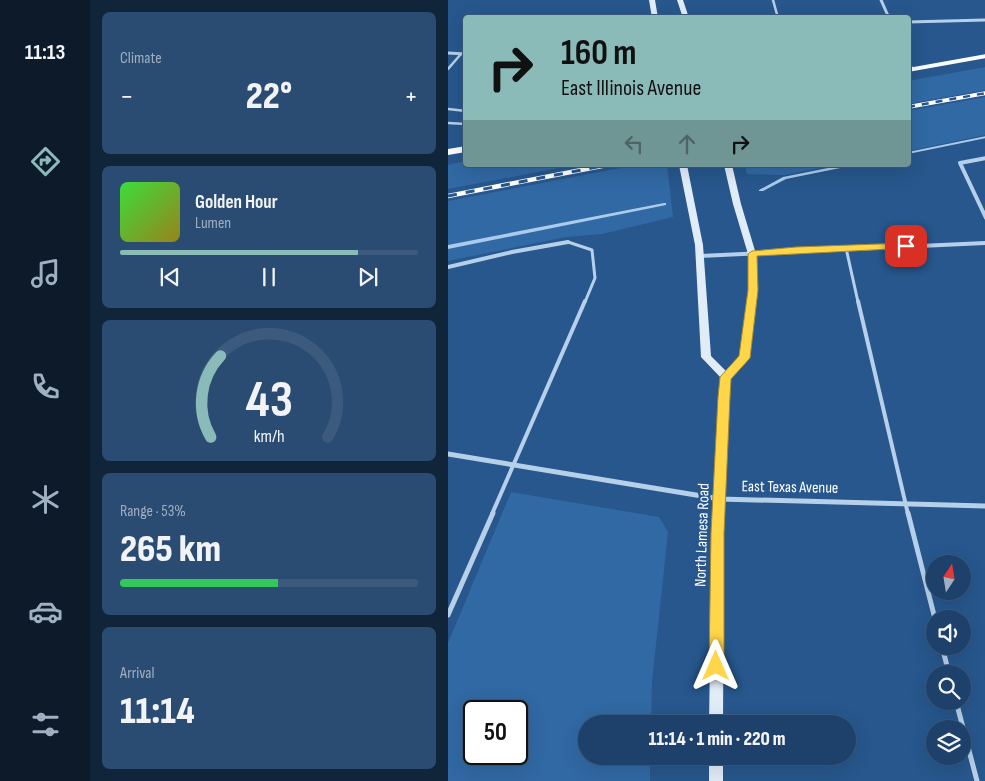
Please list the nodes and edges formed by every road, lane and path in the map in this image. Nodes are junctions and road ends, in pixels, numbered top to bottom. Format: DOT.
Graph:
graph roads {
  1 [pos="652,0"];
  2 [pos="680,0"];
  3 [pos="773,0"];
  4 [pos="881,0"];
  5 [pos="654,15"];
  6 [pos="685,15"];
  7 [pos="777,15"];
  8 [pos="888,15"];
  9 [pos="986,20"];
  10 [pos="911,22"];
  11 [pos="448,53"];
  12 [pos="461,54"];
  13 [pos="986,56"];
  14 [pos="911,67"];
  15 [pos="448,69"];
  16 [pos="448,110"];
  17 [pos="463,111"];
  18 [pos="448,122"];
  19 [pos="463,124"];
  20 [pos="463,150"];
  21 [pos="448,152"];
  22 [pos="986,158"];
  23 [pos="683,167"];
  24 [pos="728,167"];
  25 [pos="986,218"];
  26 [pos="568,242"];
  27 [pos="986,244"];
  28 [pos="846,248"];
  29 [pos="752,254"];
  30 [pos="700,256"];
  31 [pos="448,267"];
  32 [pos="726,377"];
  33 [pos="448,454"];
  34 [pos="514,464"];
  35 [pos="720,499"];
  36 [pos="905,503"];
  37 [pos="986,506"];
  38 [pos="933,610"];
  39 [pos="448,615"];
  40 [pos="958,710"];
  41 [pos="716,715"];
  42 [pos="716,765"];
  43 [pos="716,781"];
  44 [pos="977,781"];
  1 -- 5 [label="main road"];
  2 -- 6 [label="main road"];
  3 -- 7 [label="lane"];
  4 -- 8 [label="street"];
  9 -- 10 [label="street"];
  11 -- 12 [label="street"];
  12 -- 15 [label="lane"];
  13 -- 14 [label="main road"];
  16 -- 17 [label="lane"];
  18 -- 19 [label="lane"];
  20 -- 21 [label="main road"];
  22 -- 25 [label="street"];
  23 -- 30 [label="main road"];
  24 -- 29 [label="main road"];
  26 -- 31 [label="street"];
  26 -- 34 [label="lane"];
  27 -- 28 [label="street"];
  28 -- 29 [label="street"];
  28 -- 36 [label="lane"];
  29 -- 30 [label="street"];
  29 -- 32 [label="main road"];
  30 -- 32 [label="main road"];
  32 -- 35 [label="main road, North Lamesa Road"];
  33 -- 34 [label="street, East Texas Avenue"];
  34 -- 35 [label="street, East Texas Avenue"];
  34 -- 39 [label="lane"];
  35 -- 36 [label="street, East Texas Avenue"];
  35 -- 41 [label="main road, North Lamesa Road"];
  36 -- 37 [label="street, East Texas Avenue"];
  36 -- 38 [label="lane"];
  40 -- 44 [label="lane"];
  42 -- 43 [label="main road"];
}
